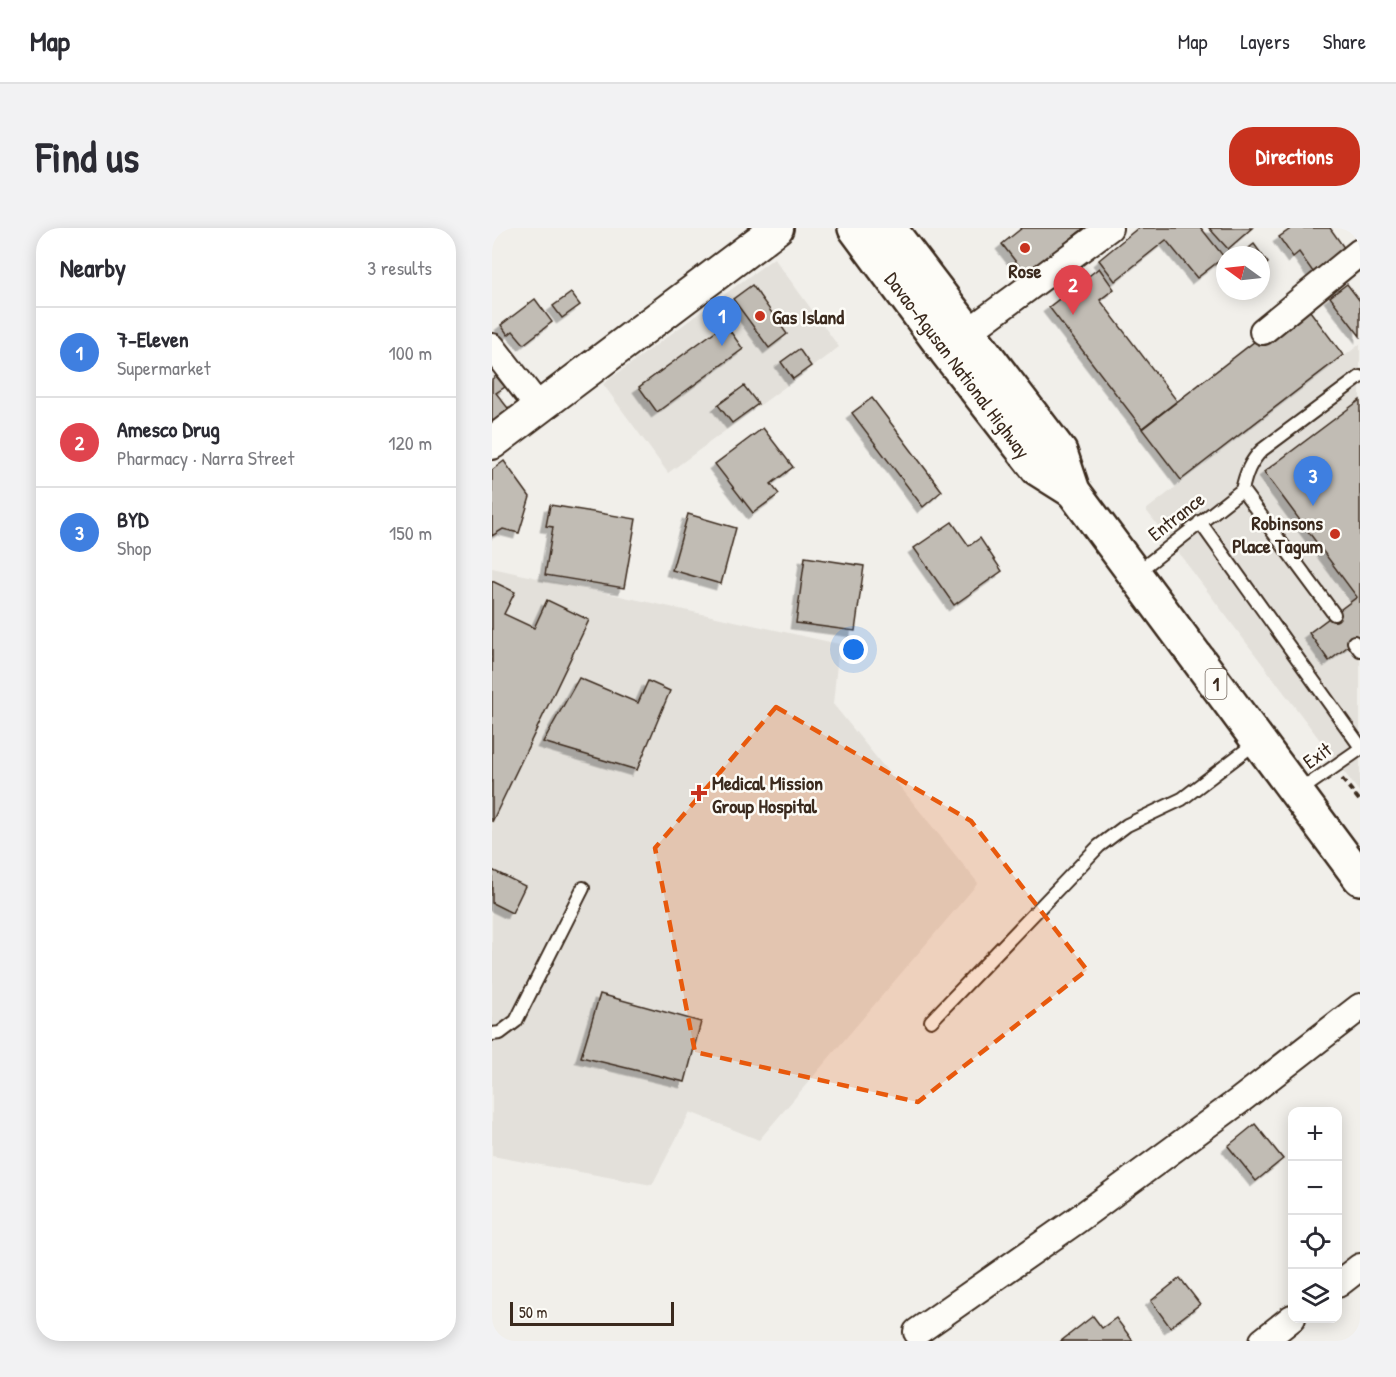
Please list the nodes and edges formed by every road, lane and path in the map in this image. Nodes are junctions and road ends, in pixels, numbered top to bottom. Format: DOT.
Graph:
graph roads {
  1 [pos="777,228"];
  2 [pos="855,228"];
  3 [pos="889,228"];
  4 [pos="1109,228"];
  5 [pos="1360,252"];
  6 [pos="1263,330"];
  7 [pos="967,333"];
  8 [pos="492,347"];
  9 [pos="1360,377"];
  10 [pos="540,409"];
  11 [pos="492,444"];
  12 [pos="1242,489"];
  13 [pos="1072,491"];
  14 [pos="1200,522"];
  15 [pos="1134,574"];
  16 [pos="1334,614"];
  17 [pos="1258,741"];
  18 [pos="1360,748"];
  19 [pos="1333,768"];
  20 [pos="1297,793"];
  21 [pos="1360,801"];
  22 [pos="1360,878"];
  23 [pos="583,888"];
  24 [pos="1360,1007"];
  25 [pos="931,1021"];
  26 [pos="492,1034"];
  27 [pos="1360,1267"];
  28 [pos="1342,1281"];
  29 [pos="1288,1322"];
  30 [pos="917,1332"];
  31 [pos="1263,1341"];
  1 -- 10 [label="street"];
  2 -- 13 [label="highway, Davao-Agusan National Highway / 1"];
  3 -- 7 [label="highway, Davao-Agusan National Highway / 1"];
  4 -- 7 [label="street"];
  5 -- 6 [label="street"];
  7 -- 13 [label="highway, Davao-Agusan National Highway / 1"];
  8 -- 10 [label="street"];
  9 -- 12 [label="lane"];
  10 -- 11 [label="street"];
  12 -- 14 [label="lane, Entrance"];
  12 -- 16 [label="lane"];
  13 -- 15 [label="highway, Davao-Agusan National Highway / 1"];
  14 -- 15 [label="lane, Entrance"];
  14 -- 18 [label="lane"];
  15 -- 17 [label="highway, Davao-Agusan National Highway / 1"];
  17 -- 20 [label="highway, Davao-Agusan National Highway / 1"];
  17 -- 25 [label="lane"];
  18 -- 19 [label="lane, Exit"];
  19 -- 20 [label="lane, Exit"];
  19 -- 21 [label="path"];
  20 -- 22 [label="highway, Davao-Agusan National Highway / 1"];
  23 -- 26 [label="lane"];
  24 -- 30 [label="street"];
  27 -- 28 [label="street"];
  29 -- 31 [label="street"];
}
